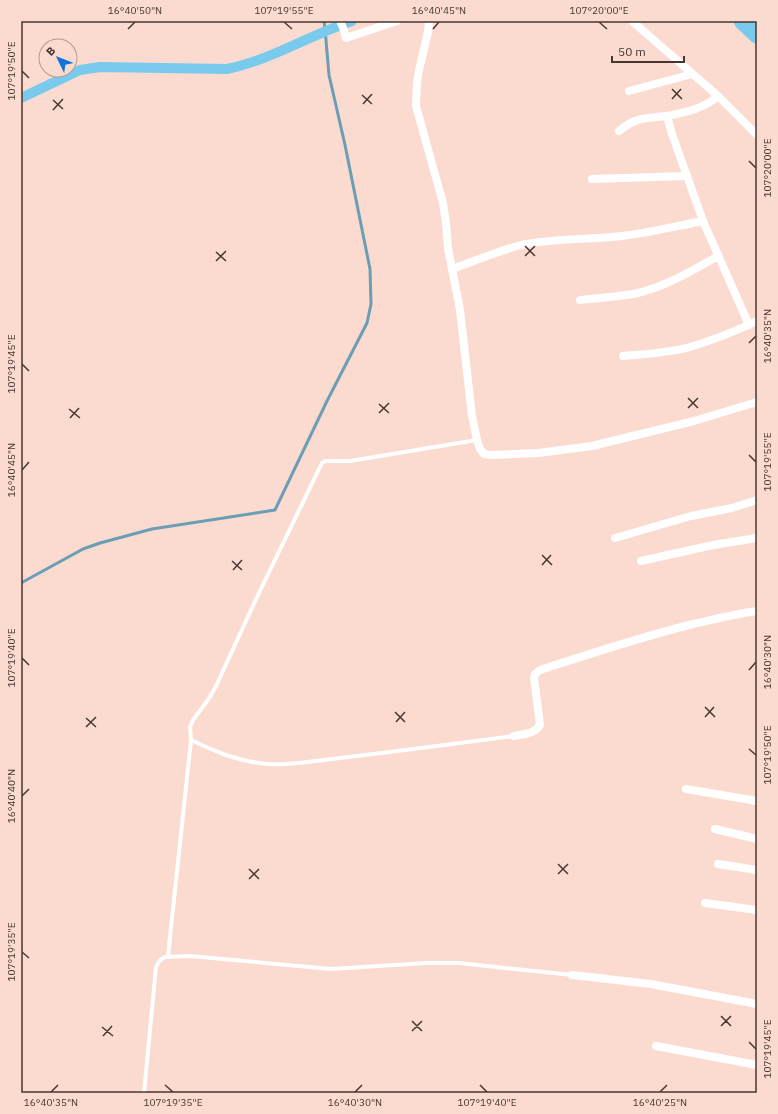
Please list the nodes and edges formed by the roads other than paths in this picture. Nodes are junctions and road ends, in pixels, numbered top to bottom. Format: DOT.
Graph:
graph roads {
  1 [pos="340,21"];
  2 [pos="398,21"];
  3 [pos="429,21"];
  4 [pos="632,21"];
  5 [pos="692,74"];
  6 [pos="628,91"];
  7 [pos="718,96"];
  8 [pos="668,116"];
  9 [pos="619,131"];
  10 [pos="757,135"];
  11 [pos="687,176"];
  12 [pos="592,179"];
  13 [pos="703,221"];
  14 [pos="718,256"];
  15 [pos="452,269"];
  16 [pos="580,300"];
  17 [pos="757,321"];
  18 [pos="749,325"];
  19 [pos="623,356"];
  20 [pos="757,402"];
  21 [pos="477,440"];
  22 [pos="757,500"];
  23 [pos="615,538"];
  24 [pos="757,538"];
  25 [pos="641,561"];
  26 [pos="757,611"];
  27 [pos="514,736"];
  28 [pos="191,740"];
  29 [pos="686,789"];
  30 [pos="757,801"];
  31 [pos="715,829"];
  32 [pos="757,839"];
  33 [pos="718,864"];
  34 [pos="757,870"];
  35 [pos="705,903"];
  36 [pos="757,910"];
  37 [pos="168,956"];
  38 [pos="572,975"];
  39 [pos="757,1004"];
  40 [pos="656,1046"];
  41 [pos="757,1066"];
  42 [pos="144,1093"];
  1 -- 2 [label="street"];
  3 -- 15 [label="street"];
  4 -- 5 [label="street"];
  5 -- 6 [label="street"];
  5 -- 7 [label="street"];
  7 -- 8 [label="street"];
  7 -- 10 [label="street"];
  8 -- 9 [label="street"];
  8 -- 11 [label="street"];
  11 -- 12 [label="street"];
  11 -- 13 [label="street"];
  13 -- 14 [label="street"];
  13 -- 15 [label="street"];
  14 -- 16 [label="street"];
  14 -- 18 [label="street"];
  15 -- 21 [label="street"];
  17 -- 18 [label="street"];
  18 -- 19 [label="street"];
  20 -- 21 [label="street"];
  21 -- 28 [label="lane"];
  22 -- 23 [label="street"];
  24 -- 25 [label="street"];
  26 -- 27 [label="street"];
  27 -- 28 [label="lane"];
  28 -- 37 [label="lane"];
  29 -- 30 [label="street"];
  31 -- 32 [label="street"];
  33 -- 34 [label="street"];
  35 -- 36 [label="street"];
  37 -- 38 [label="lane"];
  37 -- 42 [label="lane"];
  38 -- 39 [label="street"];
  40 -- 41 [label="street"];
}
